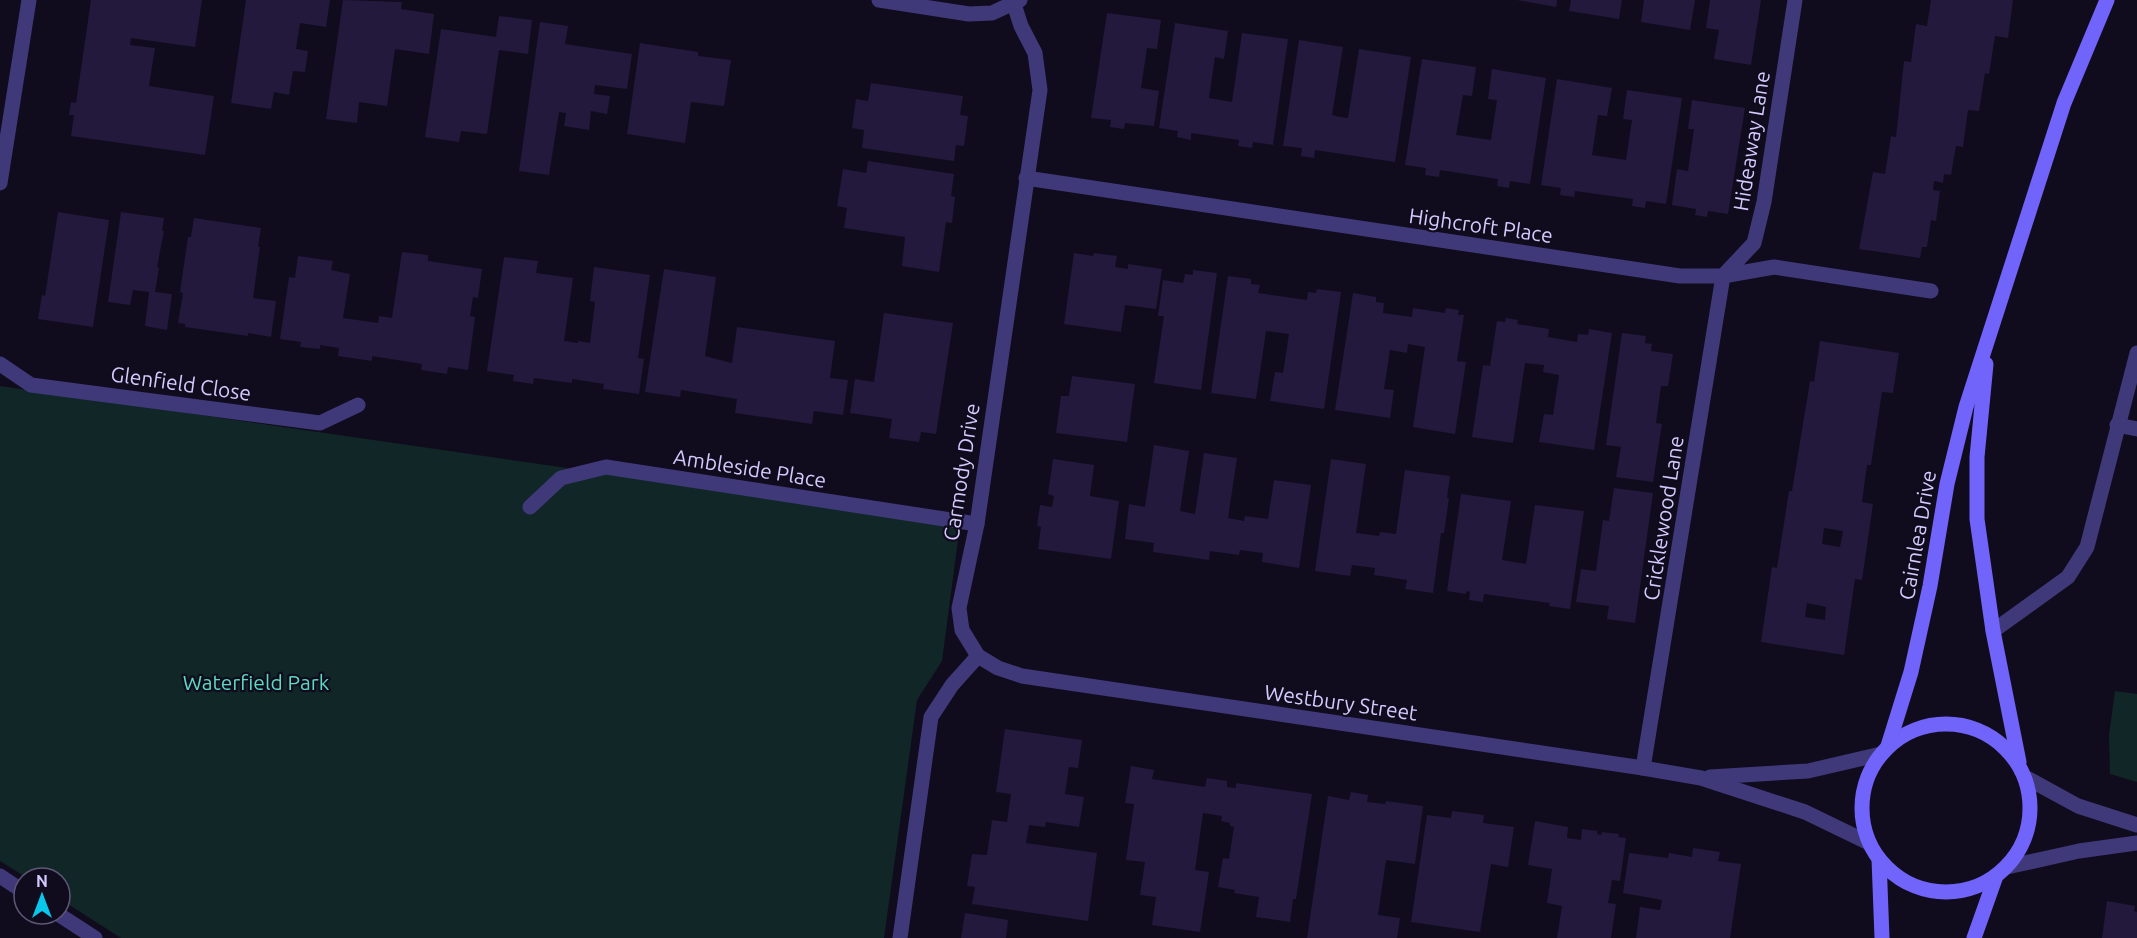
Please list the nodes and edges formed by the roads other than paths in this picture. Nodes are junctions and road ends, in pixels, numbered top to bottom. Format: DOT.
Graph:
graph roads {
  1 [pos="29,0"];
  2 [pos="879,0"];
  3 [pos="1795,0"];
  4 [pos="2108,0"];
  5 [pos="1017,2"];
  6 [pos="1026,178"];
  7 [pos="0,183"];
  8 [pos="1723,276"];
  9 [pos="1931,291"];
  10 [pos="1989,332"];
  11 [pos="2137,353"];
  12 [pos="0,364"];
  13 [pos="358,405"];
  14 [pos="2117,425"];
  15 [pos="2137,429"];
  16 [pos="530,507"];
  17 [pos="977,524"];
  18 [pos="1993,631"];
  19 [pos="978,656"];
  20 [pos="1885,750"];
  21 [pos="1643,768"];
  22 [pos="2023,772"];
  23 [pos="1701,778"];
  24 [pos="2137,825"];
  25 [pos="1869,843"];
  26 [pos="2137,843"];
  27 [pos="1879,859"];
  28 [pos="2001,871"];
  29 [pos="72,923"];
  30 [pos="95,938"];
  31 [pos="900,938"];
  32 [pos="1882,938"];
  33 [pos="1974,938"];
  1 -- 7 [label="street"];
  2 -- 5 [label="street"];
  3 -- 8 [label="street, Hideaway Lane"];
  4 -- 10 [label="street, Cairnlea Drive"];
  5 -- 6 [label="street, Carmody Drive"];
  6 -- 8 [label="street, Highcroft Place"];
  6 -- 17 [label="street, Carmody Drive"];
  8 -- 9 [label="street, Highcroft Place"];
  8 -- 21 [label="street, Cricklewood Lane"];
  10 -- 18 [label="street, Cairnlea Drive"];
  10 -- 20 [label="street, Cairnlea Drive"];
  11 -- 14 [label="street"];
  12 -- 13 [label="street, Glenfield Close"];
  14 -- 15 [label="street"];
  14 -- 18 [label="street"];
  16 -- 17 [label="street, Ambleside Place"];
  17 -- 19 [label="street, Carmody Drive"];
  18 -- 22 [label="street, Cairnlea Drive"];
  19 -- 21 [label="street, Westbury Street"];
  19 -- 31 [label="street"];
  20 -- 22 [label="street"];
  20 -- 23 [label="street, Westbury Street"];
  20 -- 25 [label="street"];
  21 -- 23 [label="street, Westbury Street"];
  22 -- 24 [label="street"];
  22 -- 28 [label="street"];
  23 -- 25 [label="street, Westbury Street"];
  25 -- 27 [label="street"];
  26 -- 28 [label="street"];
  27 -- 28 [label="street"];
  27 -- 32 [label="street"];
  28 -- 33 [label="street"];
  29 -- 30 [label="street"];
}
